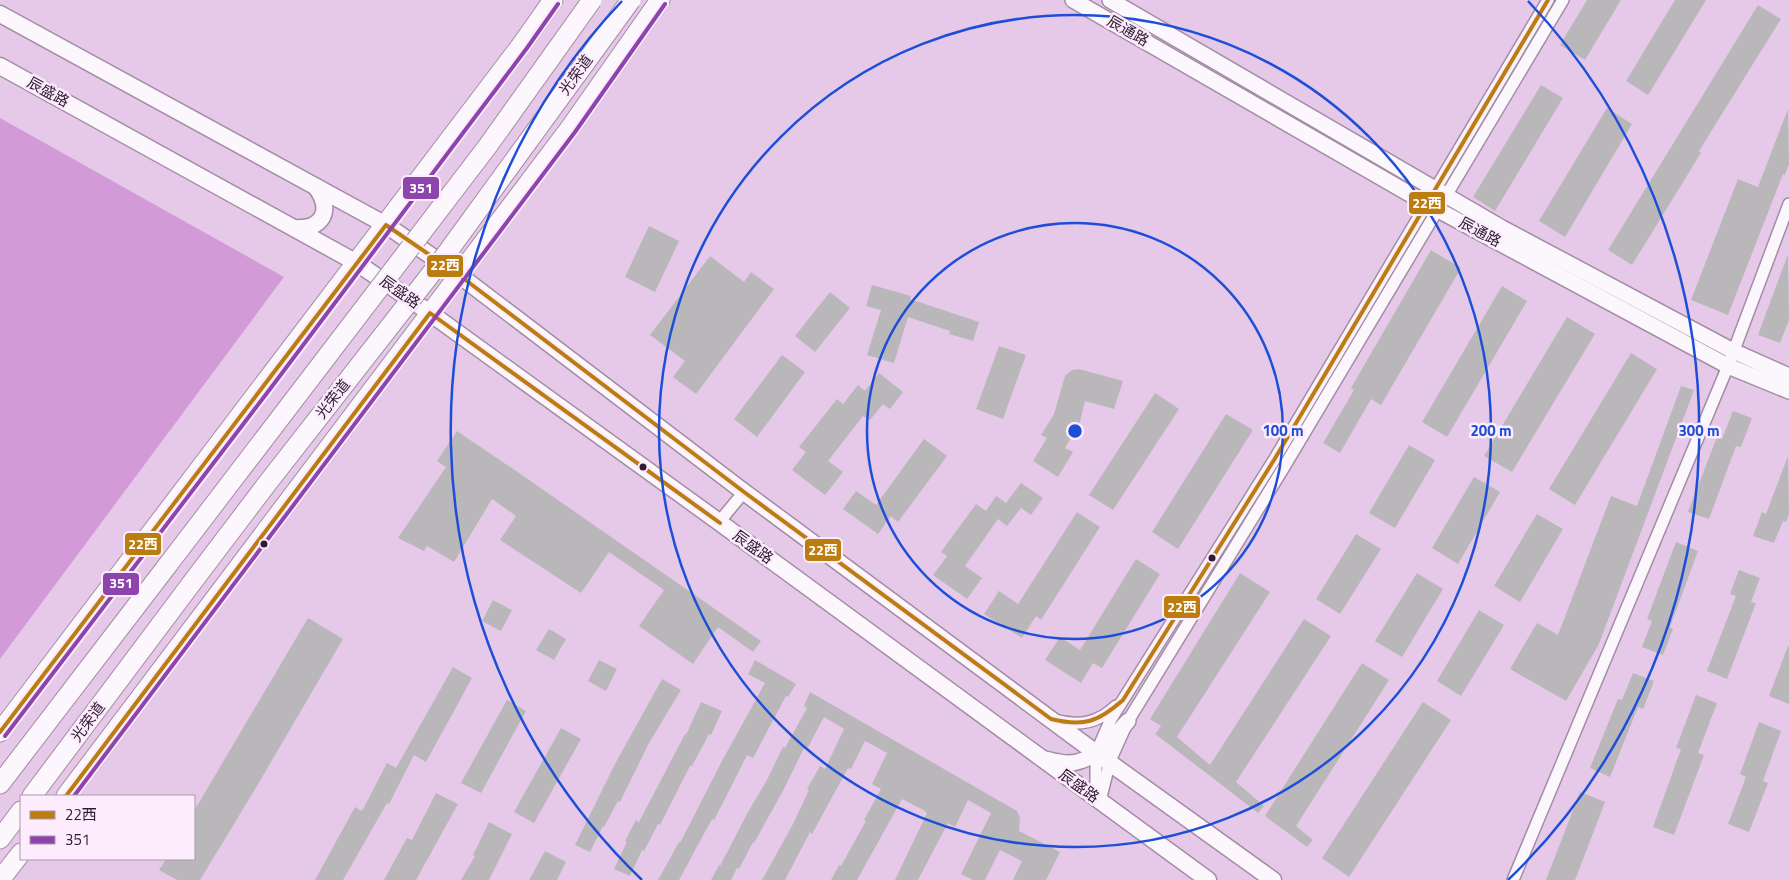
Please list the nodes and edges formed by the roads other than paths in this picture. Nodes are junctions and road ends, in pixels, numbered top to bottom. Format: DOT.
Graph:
graph roads {
  1 [pos="553,0"];
  2 [pos="592,0"];
  3 [pos="631,0"];
  4 [pos="660,0"];
  5 [pos="1073,0"];
  6 [pos="1110,0"];
  7 [pos="1548,0"];
  8 [pos="1563,0"];
  9 [pos="0,14"];
  10 [pos="0,66"];
  11 [pos="316,187"];
  12 [pos="1441,193"];
  13 [pos="1789,204"];
  14 [pos="1433,207"];
  15 [pos="386,225"];
  16 [pos="294,228"];
  17 [pos="357,263"];
  18 [pos="459,275"];
  19 [pos="430,313"];
  20 [pos="1733,351"];
  21 [pos="1728,366"];
  22 [pos="1789,376"];
  23 [pos="1789,391"];
  24 [pos="744,492"];
  25 [pos="719,522"];
  26 [pos="1123,700"];
  27 [pos="1051,719"];
  28 [pos="1128,720"];
  29 [pos="0,732"];
  30 [pos="1103,757"];
  31 [pos="1040,758"];
  32 [pos="0,784"];
  33 [pos="33,795"];
  34 [pos="67,795"];
  35 [pos="1100,802"];
  36 [pos="20,811"];
  37 [pos="0,839"];
  38 [pos="20,854"];
  39 [pos="0,880"];
  40 [pos="1208,880"];
  41 [pos="1273,880"];
  42 [pos="1513,880"];
  1 -- 15 [label="main road"];
  2 -- 32 [label="main road, 光荣道, bridge"];
  3 -- 33 [label="main road, 光荣道, bridge"];
  4 -- 18 [label="main road"];
  5 -- 14 [label="street, 辰通路"];
  6 -- 12 [label="street, 辰通路"];
  7 -- 12 [label="street"];
  8 -- 12 [label="street"];
  9 -- 11 [label="main road"];
  10 -- 16 [label="main road, 辰盛路"];
  11 -- 15 [label="main road"];
  11 -- 16 [label="main road"];
  12 -- 14 [label="street"];
  12 -- 20 [label="street, 辰通路"];
  13 -- 20 [label="street"];
  14 -- 21 [label="street, 辰通路"];
  14 -- 26 [label="street"];
  14 -- 28 [label="street"];
  15 -- 17 [label="main road"];
  15 -- 18 [label="main road"];
  16 -- 17 [label="main road, 辰盛路"];
  17 -- 19 [label="main road, 辰盛路"];
  17 -- 29 [label="main road"];
  18 -- 19 [label="main road"];
  18 -- 24 [label="main road"];
  19 -- 25 [label="main road, 辰盛路"];
  19 -- 34 [label="main road"];
  20 -- 21 [label="street"];
  20 -- 22 [label="street, 辰通路"];
  21 -- 23 [label="street, 辰通路"];
  21 -- 42 [label="street"];
  24 -- 25 [label="street"];
  24 -- 27 [label="main road"];
  25 -- 31 [label="main road, 辰盛路"];
  26 -- 27 [label="street"];
  26 -- 30 [label="street"];
  27 -- 30 [label="main road"];
  28 -- 30 [label="street"];
  30 -- 31 [label="street"];
  30 -- 35 [label="street"];
  30 -- 41 [label="main road"];
  31 -- 35 [label="main road, 辰盛路"];
  35 -- 40 [label="main road, 辰盛路"];
  36 -- 37 [label="main road"];
  38 -- 39 [label="main road"];
}
